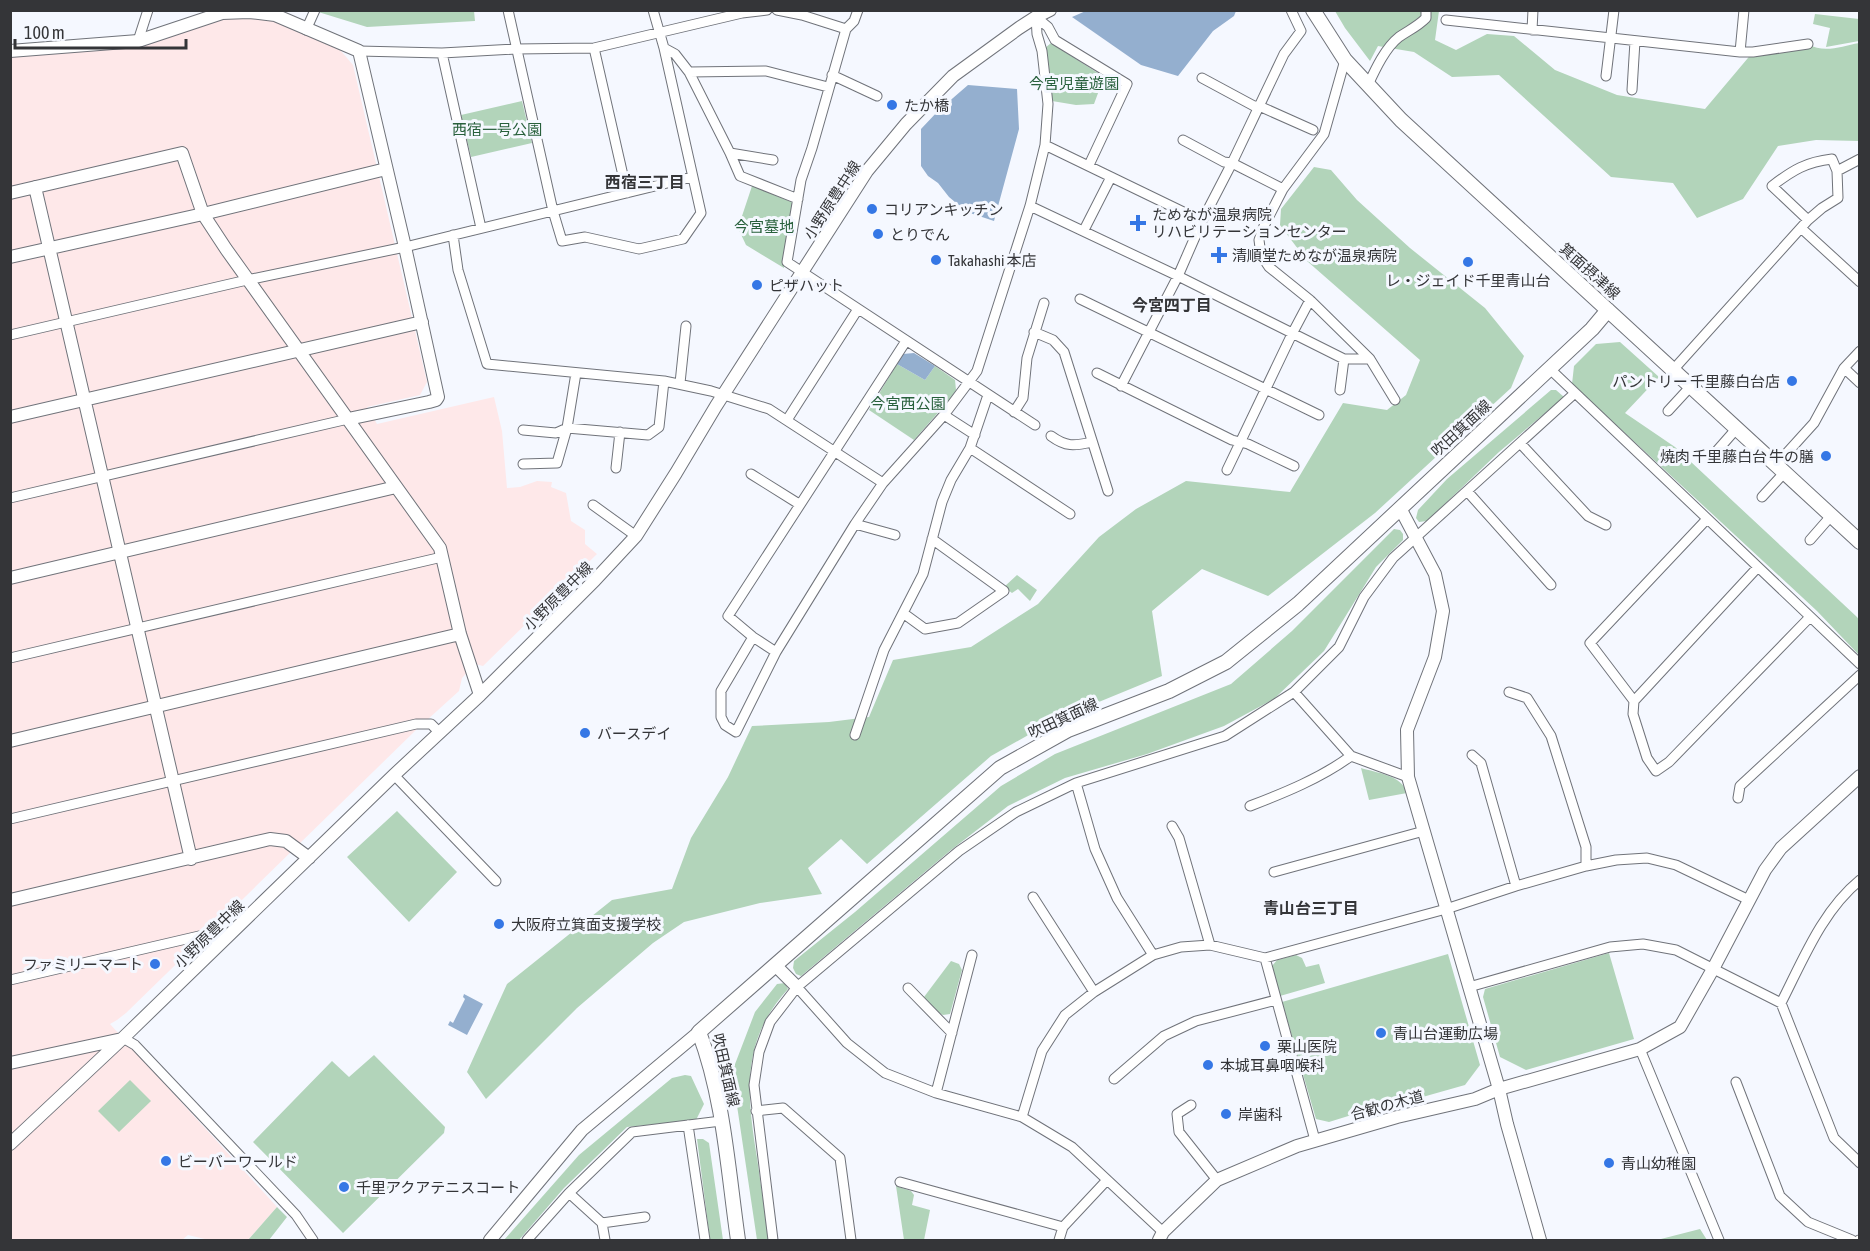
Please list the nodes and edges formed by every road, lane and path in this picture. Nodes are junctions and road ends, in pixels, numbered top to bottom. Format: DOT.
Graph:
graph roads {
  1 [pos="148,10"];
  2 [pos="315,10"];
  3 [pos="508,10"];
  4 [pos="653,10"];
  5 [pos="768,10"];
  6 [pos="777,10"];
  7 [pos="858,10"];
  8 [pos="1050,10"];
  9 [pos="1291,10"];
  10 [pos="1313,10"];
  11 [pos="1426,10"];
  12 [pos="1533,10"];
  13 [pos="1614,10"];
  14 [pos="1744,10"];
  15 [pos="222,12"];
  16 [pos="741,12"];
  17 [pos="1036,14"];
  18 [pos="1446,20"];
  19 [pos="846,29"];
  20 [pos="306,30"];
  21 [pos="1532,30"];
  22 [pos="658,32"];
  23 [pos="1610,38"];
  24 [pos="138,41"];
  25 [pos="1635,41"];
  26 [pos="1808,44"];
  27 [pos="594,48"];
  28 [pos="664,48"];
  29 [pos="516,49"];
  30 [pos="10,51"];
  31 [pos="359,51"];
  32 [pos="1740,52"];
  33 [pos="442,53"];
  34 [pos="1345,60"];
  35 [pos="689,72"];
  36 [pos="832,75"];
  37 [pos="1606,76"];
  38 [pos="1202,78"];
  39 [pos="1368,85"];
  40 [pos="828,87"];
  41 [pos="1632,90"];
  42 [pos="877,96"];
  43 [pos="1259,106"];
  44 [pos="1313,130"];
  45 [pos="1183,140"];
  46 [pos="1045,145"];
  47 [pos="730,153"];
  48 [pos="1860,159"];
  49 [pos="773,160"];
  50 [pos="1232,163"];
  51 [pos="1089,165"];
  52 [pos="386,169"];
  53 [pos="1837,171"];
  54 [pos="692,177"];
  55 [pos="1111,177"];
  56 [pos="35,187"];
  57 [pos="1283,189"];
  58 [pos="10,193"];
  59 [pos="627,193"];
  60 [pos="798,199"];
  61 [pos="1030,206"];
  62 [pos="553,211"];
  63 [pos="203,214"];
  64 [pos="1202,220"];
  65 [pos="1808,220"];
  66 [pos="480,228"];
  67 [pos="1801,228"];
  68 [pos="1084,230"];
  69 [pos="453,235"];
  70 [pos="405,246"];
  71 [pos="49,248"];
  72 [pos="10,257"];
  73 [pos="802,272"];
  74 [pos="1178,276"];
  75 [pos="247,280"];
  76 [pos="1860,282"];
  77 [pos="1080,299"];
  78 [pos="1310,300"];
  79 [pos="1044,303"];
  80 [pos="858,309"];
  81 [pos="1608,310"];
  82 [pos="66,322"];
  83 [pos="422,322"];
  84 [pos="686,326"];
  85 [pos="1034,332"];
  86 [pos="1148,332"];
  87 [pos="1292,334"];
  88 [pos="10,335"];
  89 [pos="906,341"];
  90 [pos="298,350"];
  91 [pos="1860,351"];
  92 [pos="1344,359"];
  93 [pos="1370,359"];
  94 [pos="1844,368"];
  95 [pos="1550,369"];
  96 [pos="1673,369"];
  97 [pos="576,373"];
  98 [pos="1097,373"];
  99 [pos="664,381"];
  100 [pos="680,383"];
  101 [pos="968,383"];
  102 [pos="1860,383"];
  103 [pos="1121,386"];
  104 [pos="1691,386"];
  105 [pos="1266,388"];
  106 [pos="1340,390"];
  107 [pos="1575,393"];
  108 [pos="724,395"];
  109 [pos="988,395"];
  110 [pos="1395,400"];
  111 [pos="85,401"];
  112 [pos="1668,411"];
  113 [pos="1014,412"];
  114 [pos="944,415"];
  115 [pos="1319,415"];
  116 [pos="10,417"];
  117 [pos="348,419"];
  118 [pos="787,420"];
  119 [pos="1035,425"];
  120 [pos="567,428"];
  121 [pos="1737,428"];
  122 [pos="523,430"];
  123 [pos="620,432"];
  124 [pos="975,435"];
  125 [pos="1051,436"];
  126 [pos="1092,442"];
  127 [pos="1240,443"];
  128 [pos="1520,443"];
  129 [pos="970,448"];
  130 [pos="835,451"];
  131 [pos="1716,453"];
  132 [pos="523,464"];
  133 [pos="1293,466"];
  134 [pos="616,468"];
  135 [pos="1780,469"];
  136 [pos="1227,470"];
  137 [pos="751,474"];
  138 [pos="102,476"];
  139 [pos="883,483"];
  140 [pos="396,487"];
  141 [pos="1108,491"];
  142 [pos="1467,491"];
  143 [pos="1763,497"];
  144 [pos="10,498"];
  145 [pos="799,504"];
  146 [pos="593,506"];
  147 [pos="1400,508"];
  148 [pos="1070,514"];
  149 [pos="1831,516"];
  150 [pos="1707,519"];
  151 [pos="855,524"];
  152 [pos="1606,525"];
  153 [pos="895,535"];
  154 [pos="636,536"];
  155 [pos="1416,537"];
  156 [pos="932,539"];
  157 [pos="1810,540"];
  158 [pos="1860,542"];
  159 [pos="120,552"];
  160 [pos="442,557"];
  161 [pos="1758,567"];
  162 [pos="10,578"];
  163 [pos="1551,585"];
  164 [pos="903,613"];
  165 [pos="1810,616"];
  166 [pos="138,627"];
  167 [pos="460,634"];
  168 [pos="753,637"];
  169 [pos="776,652"];
  170 [pos="10,658"];
  171 [pos="1860,664"];
  172 [pos="1860,675"];
  173 [pos="1294,692"];
  174 [pos="1509,692"];
  175 [pos="480,695"];
  176 [pos="1634,701"];
  177 [pos="156,706"];
  178 [pos="440,733"];
  179 [pos="855,735"];
  180 [pos="10,741"];
  181 [pos="1472,755"];
  182 [pos="1351,756"];
  183 [pos="394,775"];
  184 [pos="1408,777"];
  185 [pos="1859,779"];
  186 [pos="173,780"];
  187 [pos="1076,783"];
  188 [pos="1738,798"];
  189 [pos="1250,806"];
  190 [pos="10,819"];
  191 [pos="1172,826"];
  192 [pos="1424,831"];
  193 [pos="309,858"];
  194 [pos="191,859"];
  195 [pos="1586,866"];
  196 [pos="1274,872"];
  197 [pos="1860,880"];
  198 [pos="496,881"];
  199 [pos="1516,886"];
  200 [pos="1033,897"];
  201 [pos="10,900"];
  202 [pos="1749,900"];
  203 [pos="1446,909"];
  204 [pos="221,943"];
  205 [pos="1210,945"];
  206 [pos="972,955"];
  207 [pos="1153,955"];
  208 [pos="1265,958"];
  209 [pos="775,966"];
  210 [pos="1713,969"];
  211 [pos="10,980"];
  212 [pos="797,987"];
  213 [pos="1469,987"];
  214 [pos="908,988"];
  215 [pos="1094,992"];
  216 [pos="1276,1000"];
  217 [pos="1781,1003"];
  218 [pos="699,1032"];
  219 [pos="952,1033"];
  220 [pos="123,1038"];
  221 [pos="1640,1049"];
  222 [pos="10,1063"];
  223 [pos="1114,1079"];
  224 [pos="1736,1082"];
  225 [pos="1499,1089"];
  226 [pos="936,1093"];
  227 [pos="1191,1105"];
  228 [pos="756,1111"];
  229 [pos="1022,1117"];
  230 [pos="721,1122"];
  231 [pos="688,1125"];
  232 [pos="1315,1140"];
  233 [pos="10,1144"];
  234 [pos="1860,1163"];
  235 [pos="1107,1180"];
  236 [pos="1216,1180"];
  237 [pos="900,1182"];
  238 [pos="569,1193"];
  239 [pos="645,1217"];
  240 [pos="602,1223"];
  241 [pos="1063,1227"];
  242 [pos="1161,1236"];
  243 [pos="313,1240"];
  244 [pos="490,1240"];
  245 [pos="528,1240"];
  246 [pos="605,1240"];
  247 [pos="705,1240"];
  248 [pos="738,1240"];
  249 [pos="773,1240"];
  250 [pos="850,1240"];
  251 [pos="1059,1240"];
  252 [pos="1540,1240"];
  253 [pos="1719,1240"];
  254 [pos="1852,1240"];
  1 -- 24 [label="street"];
  2 -- 20 [label="street"];
  3 -- 29 [label="street"];
  4 -- 22 [label="street"];
  5 -- 16 [label="street"];
  6 -- 19 [label="street"];
  7 -- 19 [label="street"];
  8 -- 17 [label="street, 小野原豊中線"];
  9 -- 43 [label="street"];
  10 -- 34 [label="main road, 箕面摂津線"];
  11 -- 39 [label="street"];
  12 -- 21 [label="street"];
  13 -- 23 [label="street"];
  14 -- 32 [label="street"];
  15 -- 20 [label="street"];
  15 -- 24 [label="street"];
  16 -- 22 [label="street"];
  17 -- 46 [label="street"];
  17 -- 51 [label="street"];
  17 -- 73 [label="street, 小野原豊中線"];
  18 -- 21 [label="street"];
  19 -- 36 [label="street"];
  20 -- 31 [label="street"];
  21 -- 23 [label="street"];
  22 -- 27 [label="street"];
  22 -- 28 [label="street"];
  23 -- 25 [label="street"];
  23 -- 37 [label="street"];
  24 -- 30 [label="street"];
  25 -- 32 [label="street"];
  25 -- 41 [label="street"];
  26 -- 32 [label="street"];
  27 -- 29 [label="street"];
  27 -- 59 [label="street"];
  28 -- 35 [label="street"];
  28 -- 54 [label="street"];
  29 -- 33 [label="street"];
  29 -- 62 [label="street"];
  31 -- 33 [label="street"];
  31 -- 52 [label="street"];
  33 -- 66 [label="street"];
  34 -- 39 [label="main road, 箕面摂津線"];
  34 -- 57 [label="street"];
  35 -- 40 [label="street"];
  35 -- 47 [label="street"];
  36 -- 40 [label="street"];
  36 -- 42 [label="street"];
  38 -- 43 [label="street"];
  39 -- 81 [label="main road, 箕面摂津線"];
  40 -- 60 [label="street"];
  43 -- 44 [label="street"];
  43 -- 50 [label="street"];
  45 -- 50 [label="street"];
  46 -- 51 [label="street"];
  46 -- 61 [label="street"];
  47 -- 49 [label="street"];
  47 -- 60 [label="street"];
  48 -- 53 [label="street"];
  50 -- 57 [label="street"];
  50 -- 64 [label="street"];
  51 -- 55 [label="street"];
  52 -- 63 [label="street"];
  52 -- 70 [label="street"];
  53 -- 65 [label="street"];
  53 -- 65 [label="street"];
  54 -- 59 [label="street"];
  54 -- 62 [label="street"];
  55 -- 64 [label="street"];
  55 -- 68 [label="street"];
  56 -- 58 [label="street"];
  56 -- 63 [label="street"];
  56 -- 71 [label="street"];
  57 -- 78 [label="street"];
  59 -- 62 [label="street"];
  60 -- 73 [label="street"];
  61 -- 68 [label="street"];
  61 -- 101 [label="street"];
  62 -- 66 [label="street"];
  63 -- 71 [label="street"];
  63 -- 75 [label="street"];
  64 -- 74 [label="street"];
  65 -- 67 [label="street"];
  66 -- 69 [label="street"];
  67 -- 76 [label="street"];
  67 -- 96 [label="street"];
  68 -- 74 [label="street"];
  69 -- 70 [label="street"];
  69 -- 97 [label="street"];
  70 -- 75 [label="street"];
  70 -- 83 [label="street"];
  71 -- 72 [label="street"];
  71 -- 82 [label="street"];
  73 -- 80 [label="street"];
  73 -- 108 [label="street, 小野原豊中線"];
  74 -- 86 [label="street"];
  74 -- 87 [label="street"];
  75 -- 82 [label="street"];
  75 -- 90 [label="street"];
  77 -- 86 [label="street"];
  78 -- 87 [label="street"];
  78 -- 93 [label="street"];
  79 -- 85 [label="street"];
  80 -- 89 [label="street"];
  80 -- 118 [label="street"];
  81 -- 95 [label="main road, 吹田箕面線"];
  81 -- 96 [label="main road, 箕面摂津線"];
  82 -- 88 [label="street"];
  82 -- 111 [label="street"];
  83 -- 90 [label="street"];
  83 -- 117 [label="street"];
  84 -- 100 [label="street"];
  85 -- 113 [label="street"];
  85 -- 126 [label="street"];
  86 -- 103 [label="street"];
  86 -- 105 [label="street"];
  87 -- 92 [label="street"];
  87 -- 105 [label="street"];
  89 -- 101 [label="street"];
  89 -- 130 [label="street"];
  90 -- 111 [label="street"];
  90 -- 117 [label="street"];
  91 -- 94 [label="street"];
  92 -- 93 [label="street"];
  92 -- 106 [label="street"];
  93 -- 110 [label="street"];
  94 -- 102 [label="street"];
  94 -- 135 [label="street"];
  95 -- 107 [label="street"];
  95 -- 147 [label="main road, 吹田箕面線"];
  96 -- 104 [label="main road, 箕面摂津線"];
  97 -- 99 [label="street"];
  97 -- 120 [label="street"];
  98 -- 103 [label="street"];
  99 -- 100 [label="street"];
  99 -- 123 [label="street"];
  100 -- 108 [label="street"];
  101 -- 109 [label="street"];
  101 -- 114 [label="street"];
  103 -- 127 [label="street"];
  104 -- 112 [label="street"];
  104 -- 121 [label="main road, 箕面摂津線"];
  105 -- 115 [label="street"];
  105 -- 127 [label="street"];
  107 -- 128 [label="street"];
  107 -- 150 [label="street"];
  108 -- 118 [label="street"];
  108 -- 154 [label="street, 小野原豊中線"];
  109 -- 113 [label="street"];
  109 -- 124 [label="street"];
  111 -- 116 [label="street"];
  111 -- 138 [label="street"];
  113 -- 119 [label="street"];
  114 -- 124 [label="street"];
  114 -- 139 [label="street"];
  117 -- 138 [label="street"];
  117 -- 140 [label="street"];
  118 -- 130 [label="street"];
  120 -- 122 [label="street"];
  120 -- 123 [label="street"];
  120 -- 132 [label="street"];
  121 -- 131 [label="street"];
  121 -- 135 [label="main road, 箕面摂津線"];
  123 -- 134 [label="street"];
  124 -- 129 [label="street"];
  125 -- 126 [label="street"];
  126 -- 141 [label="street"];
  127 -- 133 [label="street"];
  127 -- 136 [label="street"];
  128 -- 142 [label="street"];
  128 -- 152 [label="street"];
  129 -- 148 [label="street"];
  129 -- 156 [label="street"];
  130 -- 139 [label="street"];
  130 -- 145 [label="street"];
  135 -- 143 [label="street"];
  135 -- 149 [label="main road, 箕面摂津線"];
  137 -- 145 [label="street"];
  138 -- 144 [label="street"];
  138 -- 159 [label="street"];
  139 -- 151 [label="street"];
  140 -- 159 [label="street"];
  140 -- 160 [label="street"];
  142 -- 155 [label="street"];
  142 -- 163 [label="street"];
  145 -- 168 [label="street"];
  146 -- 154 [label="street"];
  147 -- 155 [label="street"];
  147 -- 209 [label="main road, 吹田箕面線"];
  149 -- 157 [label="street"];
  149 -- 158 [label="main road, 箕面摂津線"];
  150 -- 161 [label="street"];
  150 -- 176 [label="street"];
  151 -- 153 [label="street"];
  151 -- 169 [label="street"];
  154 -- 175 [label="street, 小野原豊中線"];
  155 -- 173 [label="street"];
  155 -- 184 [label="street"];
  156 -- 164 [label="street"];
  156 -- 164 [label="street"];
  159 -- 162 [label="street"];
  159 -- 166 [label="street"];
  160 -- 166 [label="street"];
  160 -- 167 [label="street"];
  161 -- 165 [label="street"];
  161 -- 176 [label="street"];
  164 -- 179 [label="street"];
  165 -- 171 [label="street"];
  165 -- 176 [label="street"];
  166 -- 170 [label="street"];
  166 -- 177 [label="street"];
  167 -- 175 [label="street"];
  167 -- 177 [label="street"];
  168 -- 169 [label="street"];
  168 -- 169 [label="street"];
  172 -- 188 [label="street"];
  173 -- 182 [label="street"];
  173 -- 187 [label="street"];
  174 -- 195 [label="street"];
  175 -- 178 [label="street, 小野原豊中線"];
  177 -- 180 [label="street"];
  177 -- 186 [label="street"];
  178 -- 183 [label="street, 小野原豊中線"];
  178 -- 186 [label="street"];
  181 -- 199 [label="street"];
  182 -- 184 [label="street"];
  182 -- 189 [label="street"];
  183 -- 193 [label="street, 小野原豊中線"];
  183 -- 198 [label="street"];
  184 -- 192 [label="street"];
  185 -- 202 [label="street, 合歓の木道"];
  186 -- 190 [label="street"];
  186 -- 194 [label="street"];
  187 -- 207 [label="street"];
  187 -- 212 [label="street"];
  191 -- 205 [label="street"];
  192 -- 196 [label="street"];
  192 -- 203 [label="street"];
  193 -- 194 [label="street"];
  193 -- 204 [label="street, 小野原豊中線"];
  194 -- 201 [label="street"];
  195 -- 199 [label="street"];
  195 -- 202 [label="street"];
  197 -- 217 [label="street"];
  199 -- 203 [label="street"];
  200 -- 215 [label="street"];
  202 -- 210 [label="street, 合歓の木道"];
  203 -- 208 [label="street"];
  203 -- 213 [label="street"];
  204 -- 211 [label="street"];
  204 -- 220 [label="street, 小野原豊中線"];
  205 -- 207 [label="street"];
  205 -- 208 [label="street"];
  206 -- 219 [label="street"];
  207 -- 215 [label="street"];
  208 -- 216 [label="street"];
  209 -- 212 [label="street"];
  209 -- 218 [label="main road, 吹田箕面線"];
  210 -- 213 [label="street"];
  210 -- 217 [label="street"];
  210 -- 221 [label="street, 合歓の木道"];
  212 -- 226 [label="street"];
  212 -- 228 [label="street"];
  213 -- 225 [label="street"];
  214 -- 219 [label="street"];
  215 -- 229 [label="street"];
  216 -- 223 [label="street"];
  216 -- 232 [label="street"];
  217 -- 234 [label="street"];
  218 -- 230 [label="main road, 吹田箕面線"];
  218 -- 244 [label="street"];
  219 -- 226 [label="street"];
  220 -- 222 [label="street"];
  220 -- 233 [label="street, 小野原豊中線"];
  220 -- 243 [label="street"];
  221 -- 225 [label="street, 合歓の木道"];
  221 -- 253 [label="street"];
  224 -- 254 [label="street"];
  225 -- 232 [label="street, 合歓の木道"];
  225 -- 252 [label="street"];
  226 -- 229 [label="street"];
  227 -- 236 [label="street"];
  228 -- 249 [label="street"];
  228 -- 250 [label="street"];
  229 -- 235 [label="street"];
  230 -- 231 [label="street"];
  230 -- 248 [label="main road, 吹田箕面線"];
  231 -- 238 [label="street"];
  231 -- 247 [label="street"];
  232 -- 236 [label="street, 合歓の木道"];
  235 -- 241 [label="street"];
  235 -- 242 [label="street"];
  236 -- 242 [label="street, 合歓の木道"];
  237 -- 241 [label="street"];
  238 -- 240 [label="street"];
  238 -- 245 [label="street"];
  239 -- 240 [label="street"];
  240 -- 246 [label="street"];
  241 -- 251 [label="street"];
}
